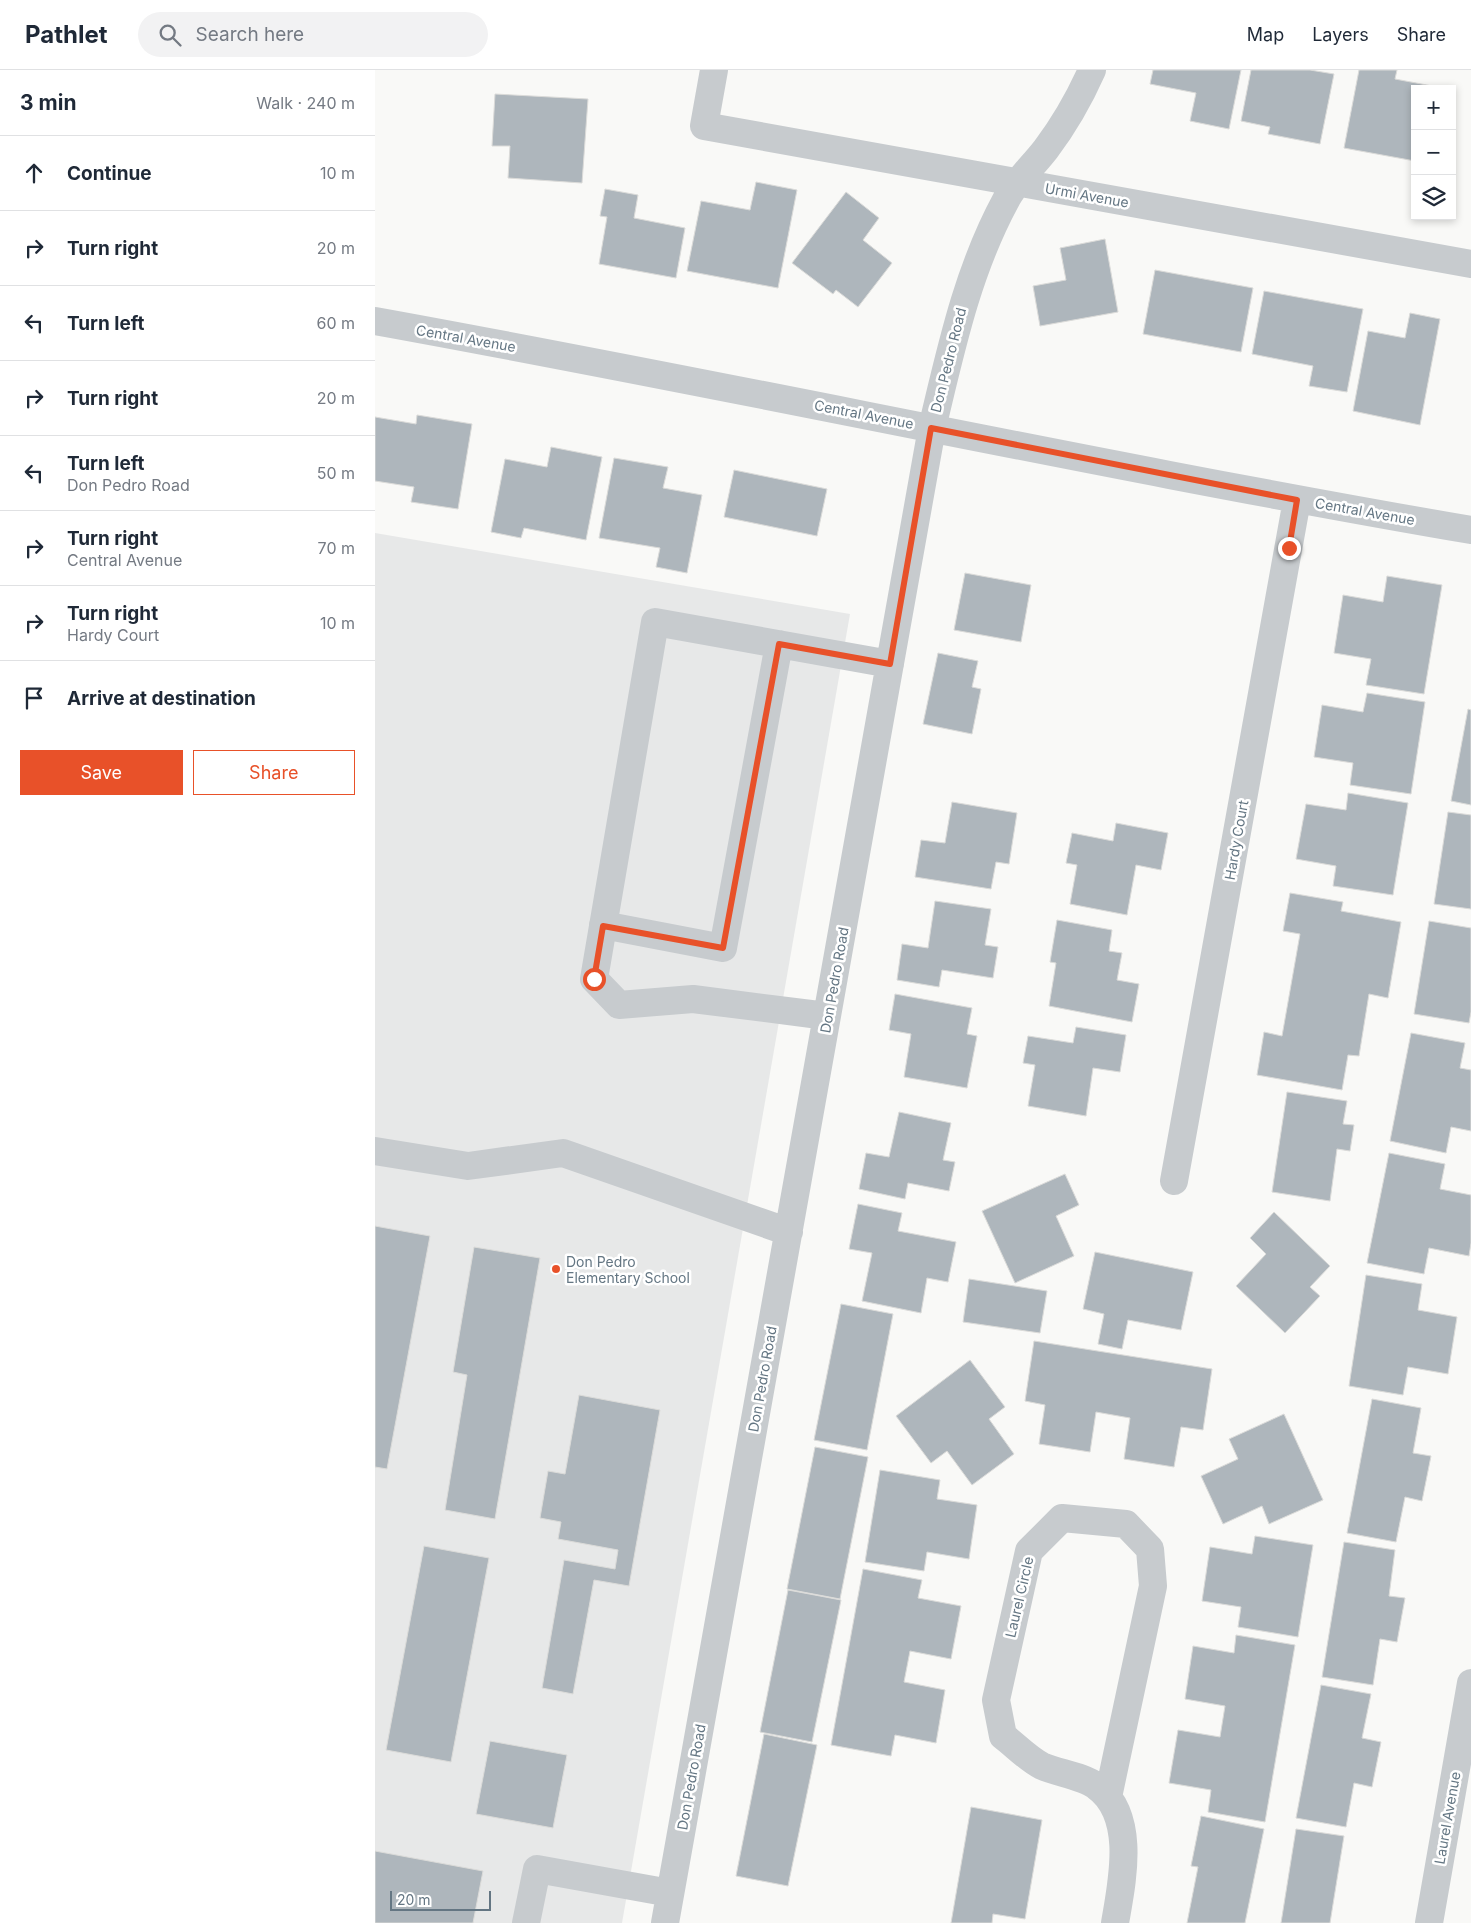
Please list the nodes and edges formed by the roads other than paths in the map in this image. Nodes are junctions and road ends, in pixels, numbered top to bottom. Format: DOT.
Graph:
graph roads {
  1 [pos="714,70"];
  2 [pos="1092,70"];
  3 [pos="1018,182"];
  4 [pos="1471,264"];
  5 [pos="375,321"];
  6 [pos="931,428"];
  7 [pos="1297,500"];
  8 [pos="1471,530"];
  9 [pos="779,644"];
  10 [pos="890,664"];
  11 [pos="603,926"];
  12 [pos="827,1016"];
  13 [pos="375,1151"];
  14 [pos="1174,1181"];
  15 [pos="789,1232"];
  16 [pos="1471,1683"];
  17 [pos="1467,1725"];
  18 [pos="1108,1797"];
  19 [pos="670,1894"];
  20 [pos="525,1923"];
  21 [pos="665,1923"];
  22 [pos="1115,1923"];
  23 [pos="1429,1923"];
  1 -- 3 [label="street, Urmi Avenue"];
  2 -- 3 [label="street, Don Pedro Road"];
  3 -- 4 [label="street, Urmi Avenue"];
  3 -- 6 [label="street, Don Pedro Road"];
  5 -- 6 [label="street, Central Avenue"];
  6 -- 7 [label="street, Central Avenue"];
  6 -- 10 [label="street, Don Pedro Road"];
  7 -- 8 [label="street, Central Avenue"];
  7 -- 14 [label="street, Hardy Court"];
  9 -- 10 [label="street"];
  9 -- 11 [label="street"];
  9 -- 11 [label="street"];
  10 -- 12 [label="street, Don Pedro Road"];
  11 -- 12 [label="street"];
  12 -- 15 [label="street, Don Pedro Road"];
  13 -- 15 [label="street"];
  15 -- 19 [label="street, Don Pedro Road"];
  16 -- 17 [label="street, Laurel Avenue"];
  17 -- 23 [label="street, Laurel Avenue"];
  18 -- 18 [label="street, Laurel Circle"];
  18 -- 22 [label="street, Laurel Circle"];
  19 -- 20 [label="street"];
  19 -- 21 [label="street, Don Pedro Road"];
}
